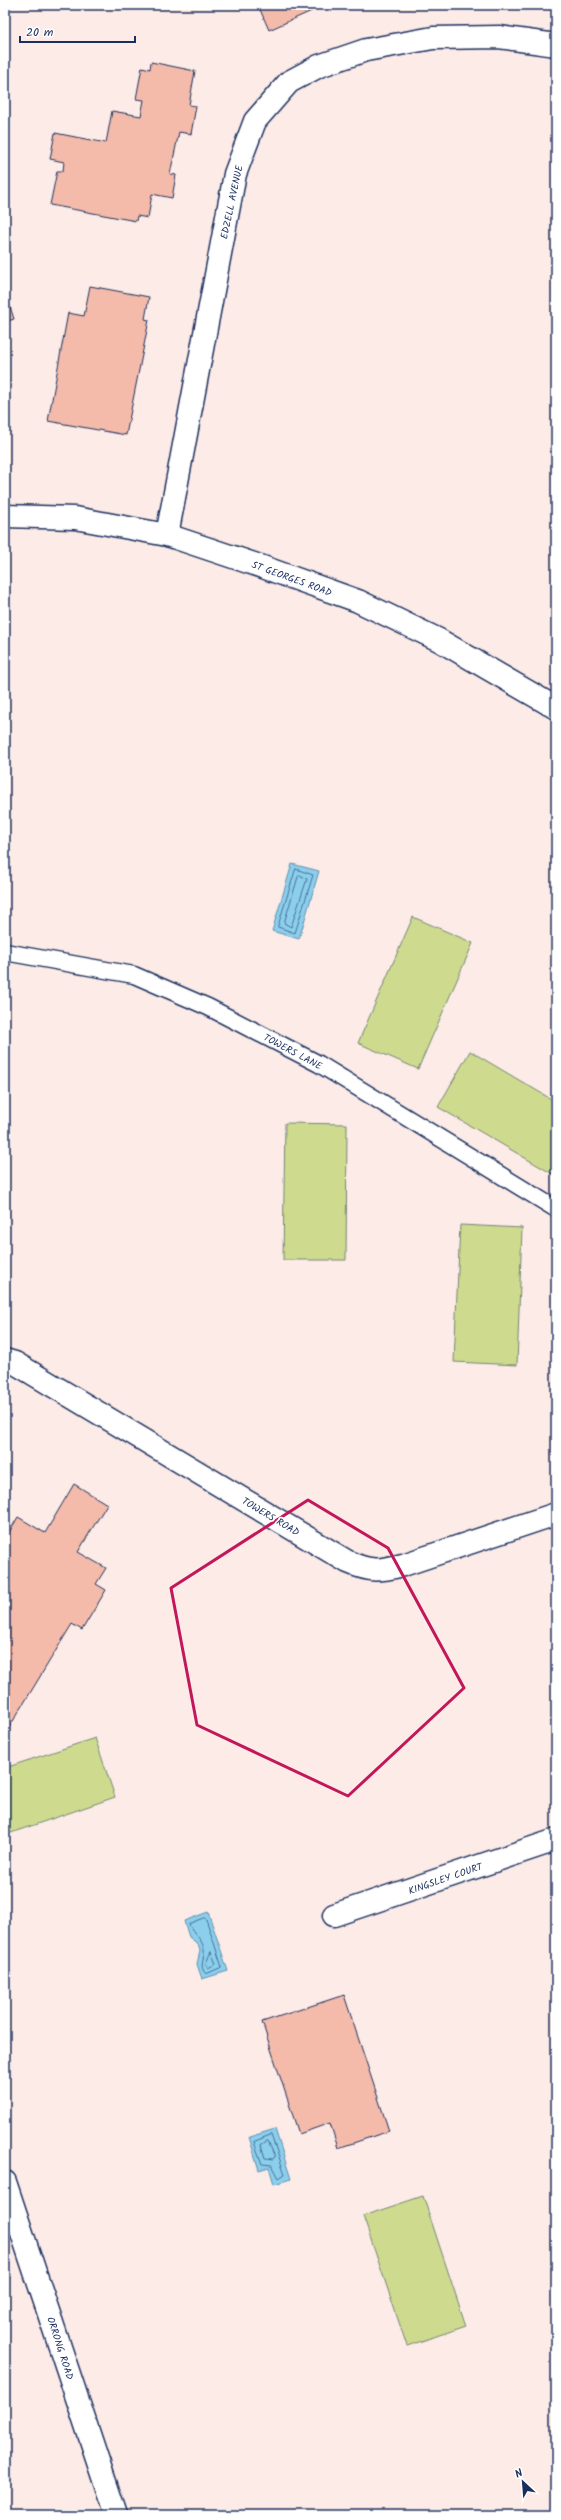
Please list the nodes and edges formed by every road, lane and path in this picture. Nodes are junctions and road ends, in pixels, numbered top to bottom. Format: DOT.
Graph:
graph roads {
  1 [pos="556,45"];
  2 [pos="5,516"];
  3 [pos="167,535"];
  4 [pos="556,708"];
  5 [pos="5,952"];
  6 [pos="556,1209"];
  7 [pos="5,1360"];
  8 [pos="556,1514"];
  9 [pos="556,1840"];
  10 [pos="334,1915"];
  11 [pos="5,2182"];
  12 [pos="116,2515"];
  1 -- 3 [label="street, EDZELL AVENUE"];
  2 -- 3 [label="street, ST GEORGES ROAD"];
  3 -- 4 [label="street, ST GEORGES ROAD"];
  5 -- 6 [label="lane, TOWERS LANE"];
  7 -- 8 [label="street, TOWERS ROAD"];
  9 -- 10 [label="street, KINGSLEY COURT"];
  11 -- 12 [label="street, ORRONG ROAD"];
}
